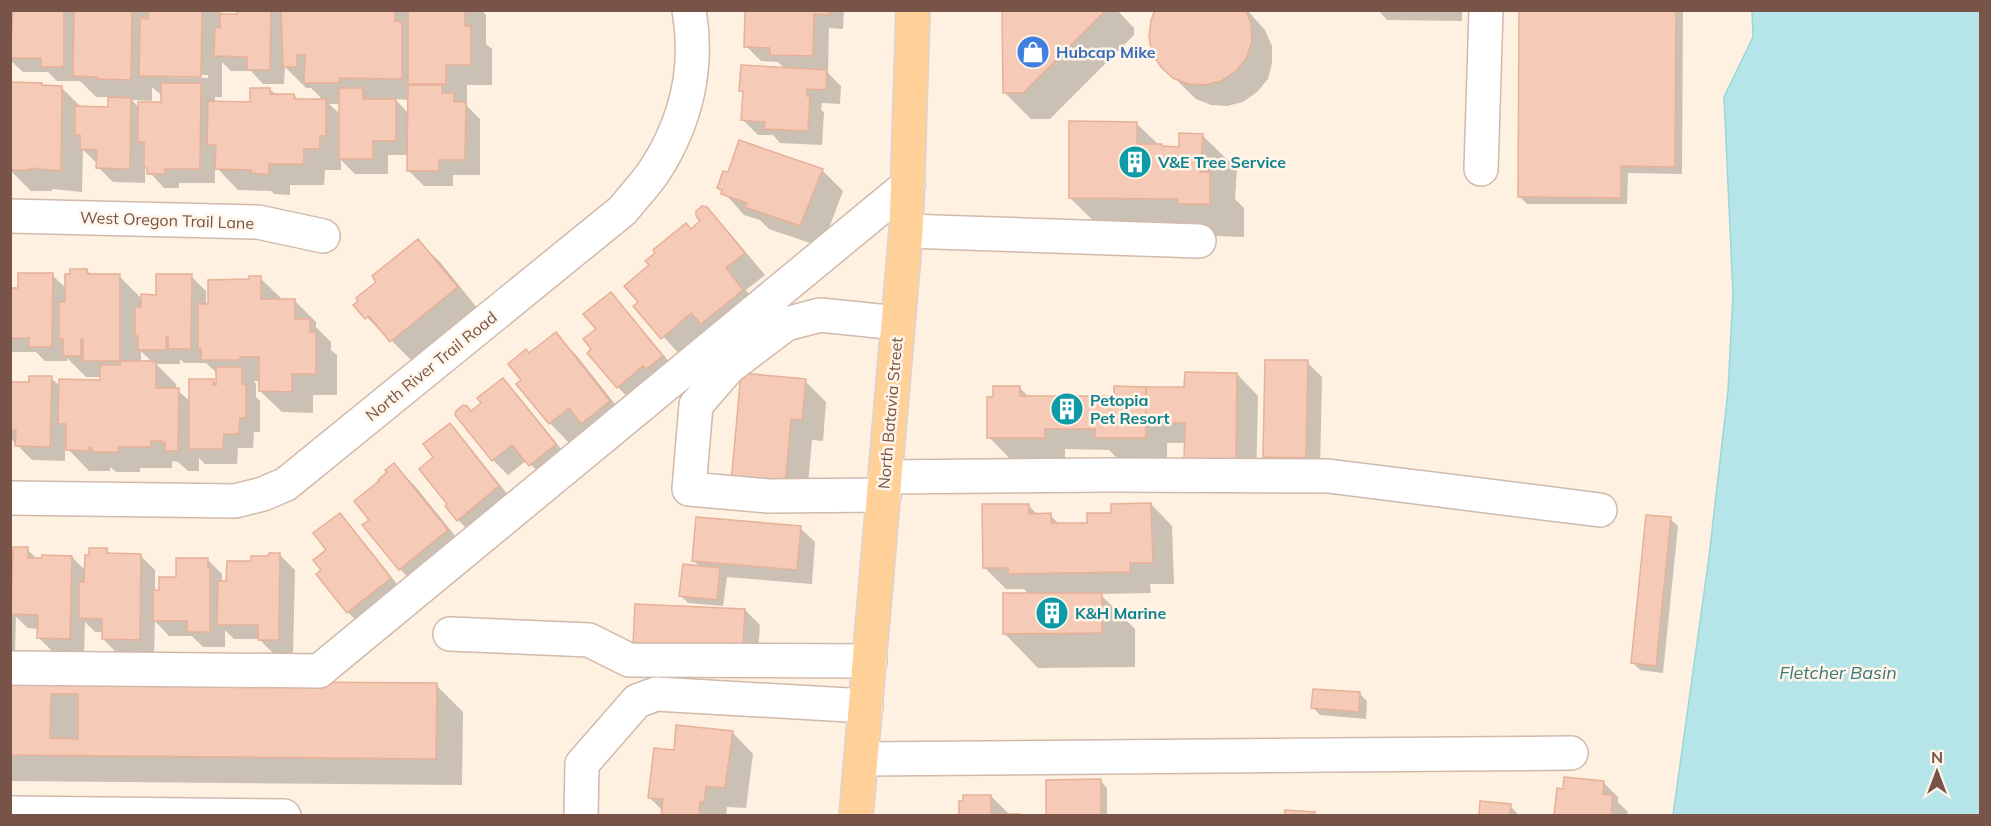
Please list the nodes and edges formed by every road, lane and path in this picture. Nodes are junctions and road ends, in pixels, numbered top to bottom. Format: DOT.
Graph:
graph roads {
  1 [pos="689,10"];
  2 [pos="913,10"];
  3 [pos="1486,10"];
  4 [pos="1481,169"];
  5 [pos="908,185"];
  6 [pos="10,216"];
  7 [pos="906,231"];
  8 [pos="323,237"];
  9 [pos="1199,241"];
  10 [pos="898,323"];
  11 [pos="884,486"];
  12 [pos="10,498"];
  13 [pos="1600,510"];
  14 [pos="450,634"];
  15 [pos="870,661"];
  16 [pos="10,668"];
  17 [pos="866,706"];
  18 [pos="1571,753"];
  19 [pos="862,759"];
  20 [pos="10,813"];
  21 [pos="66,815"];
  22 [pos="284,816"];
  23 [pos="581,816"];
  24 [pos="856,816"];
  1 -- 12 [label="street, North River Trail Road"];
  2 -- 5 [label="main road, North Batavia Street"];
  3 -- 4 [label="street"];
  5 -- 7 [label="main road, North Batavia Street"];
  5 -- 16 [label="street"];
  6 -- 8 [label="street, West Oregon Trail Lane"];
  7 -- 9 [label="street"];
  7 -- 10 [label="main road, North Batavia Street"];
  10 -- 11 [label="main road, North Batavia Street"];
  10 -- 11 [label="street"];
  11 -- 13 [label="street"];
  11 -- 15 [label="main road, North Batavia Street"];
  14 -- 15 [label="street"];
  15 -- 17 [label="main road, North Batavia Street"];
  17 -- 19 [label="main road, North Batavia Street"];
  17 -- 23 [label="street"];
  18 -- 19 [label="street"];
  19 -- 24 [label="main road, North Batavia Street"];
  20 -- 21 [label="street"];
  21 -- 22 [label="street"];
}
